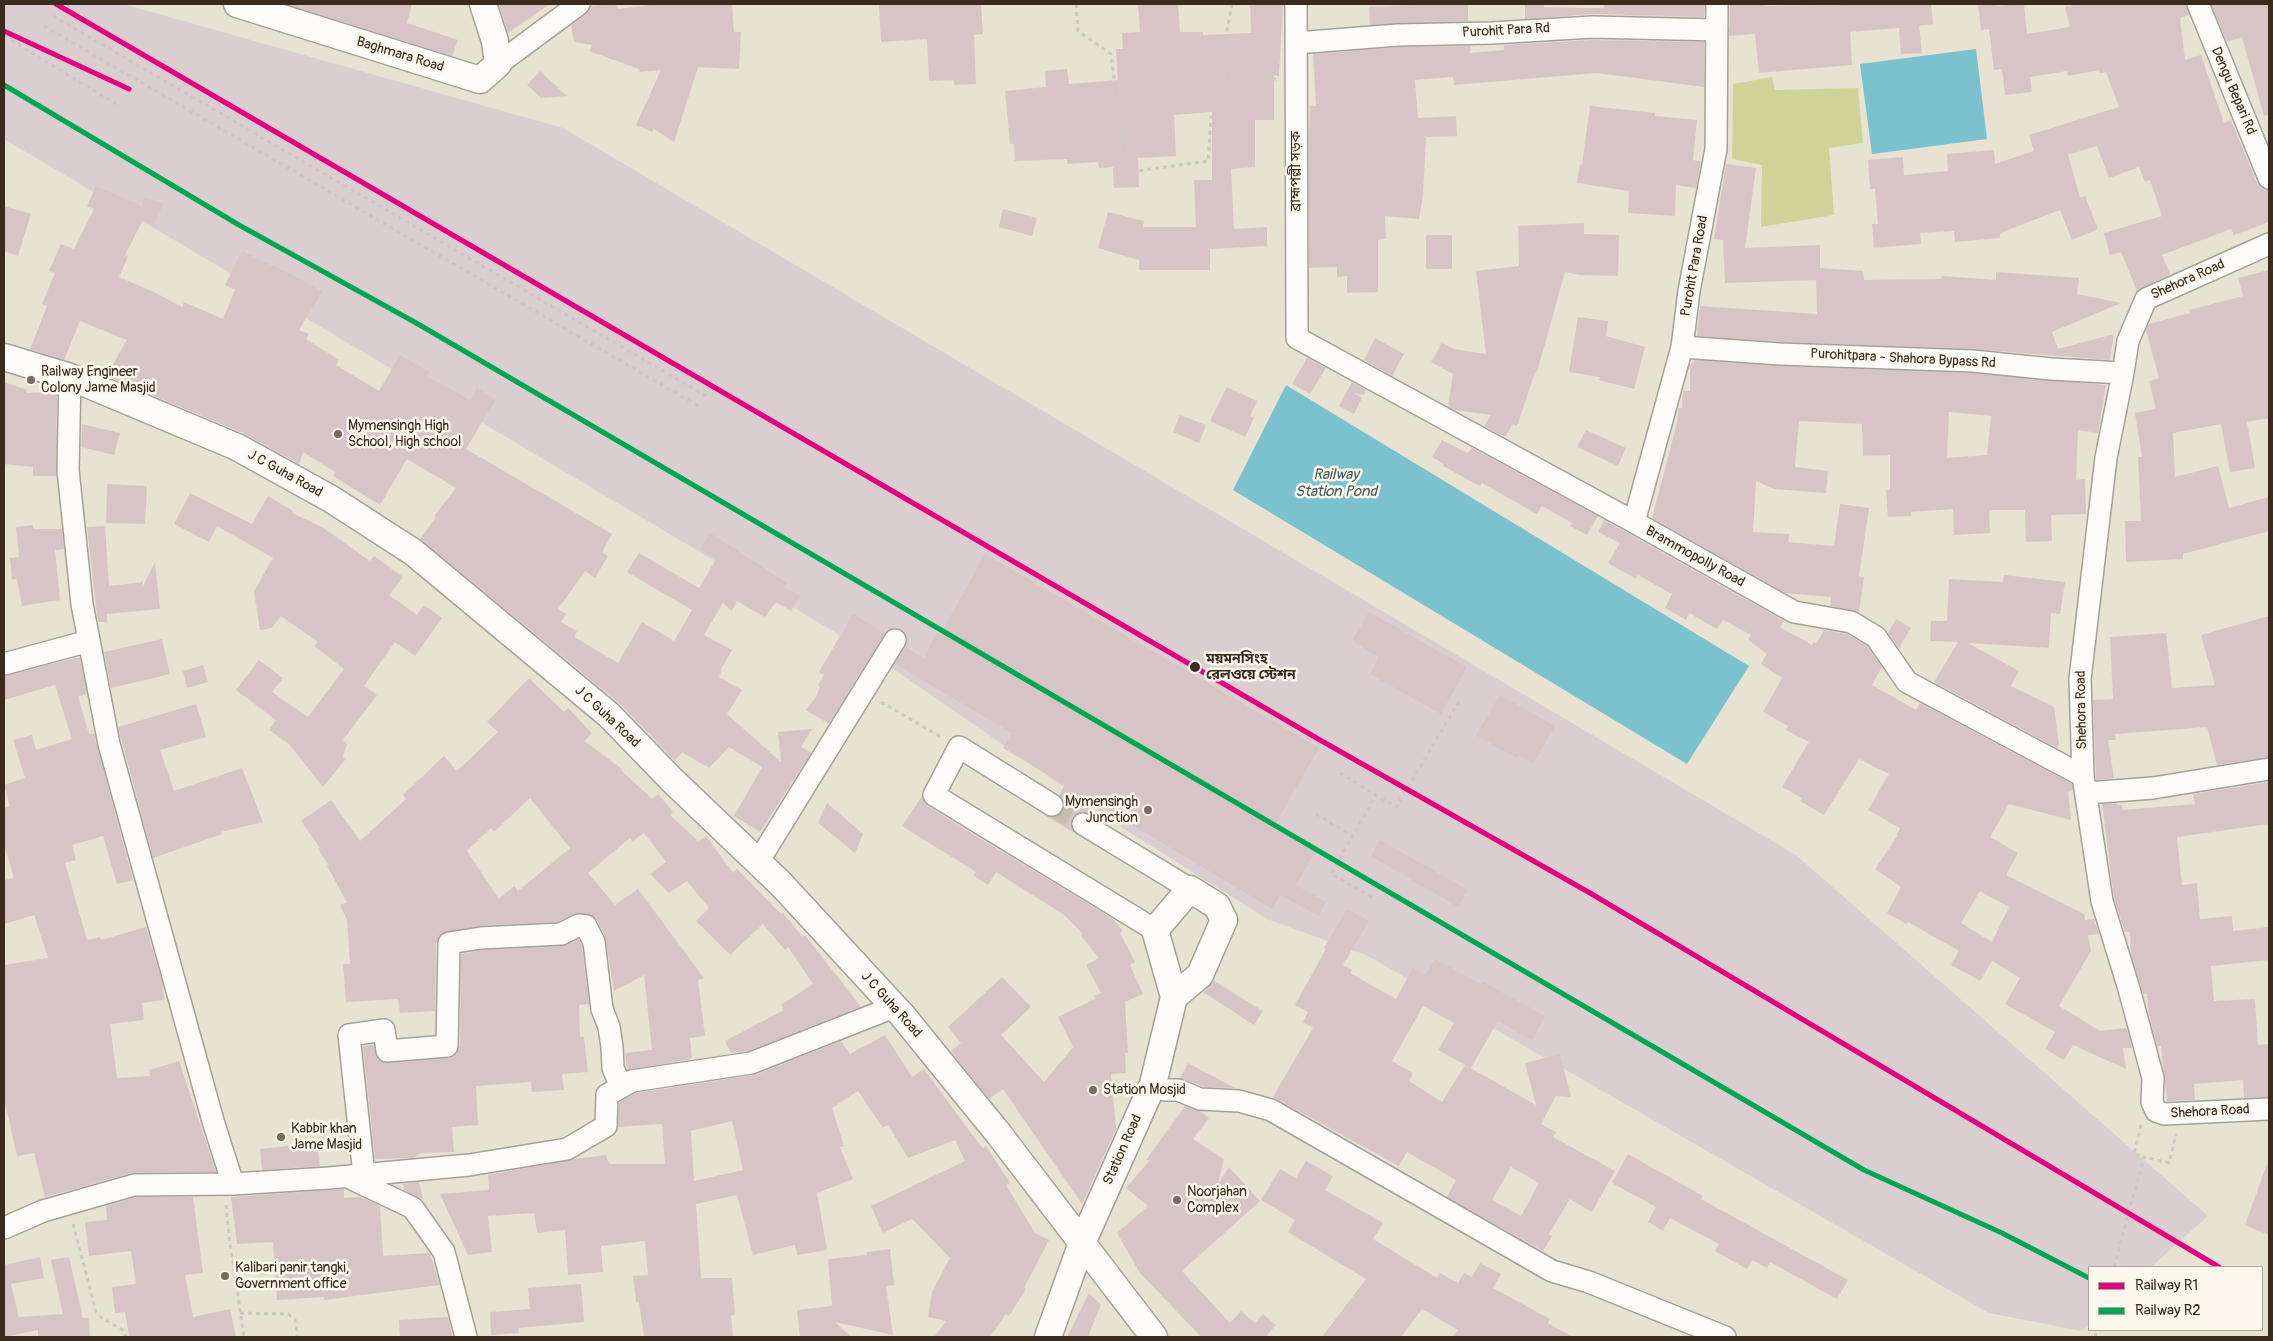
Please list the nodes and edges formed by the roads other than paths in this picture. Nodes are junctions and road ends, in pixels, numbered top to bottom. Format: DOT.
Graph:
graph roads {
  1 [pos="237,4"];
  2 [pos="483,4"];
  3 [pos="580,4"];
  4 [pos="1296,4"];
  5 [pos="1717,4"];
  6 [pos="2198,4"];
  7 [pos="1717,30"];
  8 [pos="1296,43"];
  9 [pos="498,64"];
  10 [pos="2269,178"];
  11 [pos="2269,244"];
  12 [pos="1297,338"];
  13 [pos="1682,347"];
  14 [pos="4,357"];
  15 [pos="2124,373"];
  16 [pos="70,376"];
  17 [pos="1634,522"];
  18 [pos="895,640"];
  19 [pos="89,641"];
  20 [pos="4,664"];
  21 [pos="2269,769"];
  22 [pos="2085,784"];
  23 [pos="1052,805"];
  24 [pos="1083,824"];
  25 [pos="758,862"];
  26 [pos="1190,889"];
  27 [pos="1155,930"];
  28 [pos="1174,997"];
  29 [pos="894,1007"];
  30 [pos="1153,1084"];
  31 [pos="621,1087"];
  32 [pos="2269,1109"];
  33 [pos="356,1176"];
  34 [pos="229,1185"];
  35 [pos="4,1228"];
  36 [pos="1082,1243"];
  37 [pos="466,1337"];
  38 [pos="1048,1337"];
  39 [pos="1154,1337"];
  40 [pos="1725,1337"];
  1 -- 9 [label="street, Baghmara Road"];
  2 -- 9 [label="street"];
  3 -- 9 [label="street"];
  4 -- 8 [label="street, ব্রাহ্মপল্লী সড়ক"];
  5 -- 7 [label="street, Purohit Para Road"];
  6 -- 10 [label="street, Dengu Bepari Rd"];
  7 -- 8 [label="street, Purohit Para Rd"];
  7 -- 13 [label="street, Purohit Para Road"];
  8 -- 12 [label="street, ব্রাহ্মপল্লী সড়ক"];
  11 -- 15 [label="street, Shehora Road"];
  12 -- 17 [label="street, Brammopolly Road"];
  13 -- 15 [label="street, Purohitpara - Shahora Bypass Rd"];
  13 -- 17 [label="street, Purohit Para Road"];
  14 -- 16 [label="street, J C Guha Road"];
  15 -- 22 [label="street, Shehora Road"];
  16 -- 19 [label="street"];
  16 -- 25 [label="street, J C Guha Road"];
  17 -- 22 [label="street, Brammopolly Road"];
  18 -- 25 [label="street"];
  19 -- 20 [label="street"];
  19 -- 34 [label="street"];
  21 -- 22 [label="street"];
  22 -- 32 [label="street, Shehora Road"];
  23 -- 27 [label="street"];
  24 -- 26 [label="street"];
  25 -- 29 [label="street, J C Guha Road"];
  26 -- 27 [label="street"];
  26 -- 28 [label="street"];
  27 -- 28 [label="street, Station Road"];
  28 -- 30 [label="street, Station Road"];
  29 -- 31 [label="street"];
  29 -- 36 [label="street, J C Guha Road"];
  30 -- 36 [label="street, Station Road"];
  30 -- 40 [label="street"];
  31 -- 33 [label="street"];
  31 -- 33 [label="street"];
  33 -- 34 [label="street"];
  33 -- 37 [label="street"];
  34 -- 35 [label="street"];
  36 -- 38 [label="street, Station Road"];
  36 -- 39 [label="street, J C Guha Road"];
}
